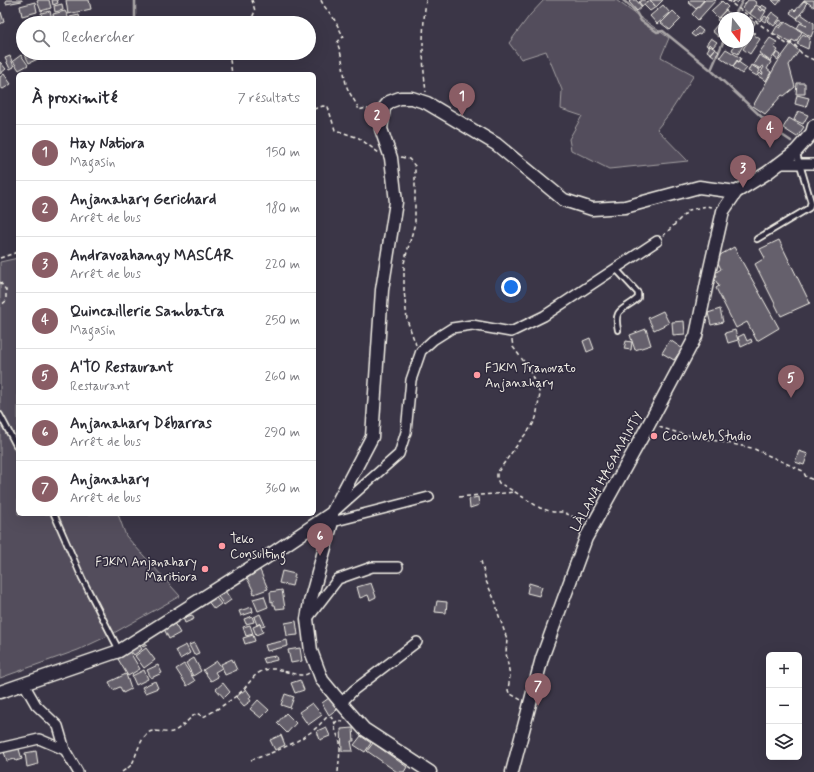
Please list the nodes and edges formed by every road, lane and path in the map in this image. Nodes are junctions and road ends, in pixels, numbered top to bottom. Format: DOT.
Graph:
graph roads {
  1 [pos="252,0"];
  2 [pos="321,0"];
  3 [pos="426,0"];
  4 [pos="727,0"];
  5 [pos="253,16"];
  6 [pos="229,60"];
  7 [pos="814,60"];
  8 [pos="232,72"];
  9 [pos="427,103"];
  10 [pos="316,108"];
  11 [pos="382,122"];
  12 [pos="814,126"];
  13 [pos="796,151"];
  14 [pos="391,158"];
  15 [pos="778,164"];
  16 [pos="800,164"];
  17 [pos="814,164"];
  18 [pos="736,192"];
  19 [pos="723,211"];
  20 [pos="757,239"];
  21 [pos="657,241"];
  22 [pos="16,253"];
  23 [pos="0,258"];
  24 [pos="616,269"];
  25 [pos="0,282"];
  26 [pos="0,306"];
  27 [pos="618,330"];
  28 [pos="511,332"];
  29 [pos="421,351"];
  30 [pos="0,415"];
  31 [pos="650,424"];
  32 [pos="16,445"];
  33 [pos="814,480"];
  34 [pos="515,492"];
  35 [pos="459,496"];
  36 [pos="429,497"];
  37 [pos="55,516"];
  38 [pos="332,518"];
  39 [pos="594,522"];
  40 [pos="481,561"];
  41 [pos="398,566"];
  42 [pos="307,619"];
  43 [pos="418,642"];
  44 [pos="119,651"];
  45 [pos="319,671"];
  46 [pos="24,684"];
  47 [pos="0,692"];
  48 [pos="341,704"];
  49 [pos="529,705"];
  50 [pos="335,723"];
  51 [pos="364,729"];
  52 [pos="0,748"];
  53 [pos="65,750"];
  54 [pos="251,760"];
  55 [pos="78,772"];
  56 [pos="122,772"];
  57 [pos="338,772"];
  58 [pos="430,772"];
  59 [pos="512,772"];
  1 -- 5 [label="path"];
  2 -- 11 [label="path"];
  3 -- 9 [label="path"];
  4 -- 7 [label="path"];
  6 -- 8 [label="path"];
  9 -- 11 [label="main road"];
  9 -- 18 [label="main road"];
  10 -- 14 [label="path"];
  11 -- 14 [label="main road"];
  12 -- 13 [label="main road"];
  13 -- 15 [label="main road"];
  13 -- 16 [label="lane"];
  14 -- 29 [label="path"];
  14 -- 38 [label="main road"];
  15 -- 16 [label="street"];
  15 -- 18 [label="main road"];
  16 -- 17 [label="street"];
  16 -- 20 [label="lane"];
  18 -- 19 [label="main road, LÀLANA HAGAMAINTY"];
  19 -- 21 [label="path"];
  19 -- 31 [label="main road, LÀLANA HAGAMAINTY"];
  21 -- 24 [label="street"];
  22 -- 23 [label="path"];
  24 -- 27 [label="lane"];
  24 -- 28 [label="street"];
  25 -- 26 [label="path"];
  28 -- 29 [label="street"];
  28 -- 34 [label="path"];
  29 -- 38 [label="street"];
  30 -- 32 [label="lane"];
  31 -- 33 [label="path"];
  31 -- 39 [label="main road, LÀLANA HAGAMAINTY"];
  34 -- 35 [label="path"];
  34 -- 39 [label="path"];
  36 -- 38 [label="street"];
  37 -- 44 [label="lane"];
  38 -- 42 [label="main road"];
  38 -- 44 [label="main road"];
  39 -- 49 [label="main road, LÀLANA HAGAMAINTY"];
  40 -- 49 [label="path"];
  41 -- 42 [label="street"];
  42 -- 45 [label="main road"];
  43 -- 48 [label="street"];
  44 -- 46 [label="main road"];
  45 -- 48 [label="main road"];
  45 -- 56 [label="path"];
  46 -- 47 [label="main road"];
  46 -- 53 [label="street"];
  48 -- 51 [label="main road"];
  49 -- 59 [label="main road, LÀLANA HAGAMAINTY"];
  50 -- 51 [label="path"];
  50 -- 54 [label="path"];
  50 -- 57 [label="path"];
  51 -- 58 [label="main road"];
  52 -- 53 [label="street"];
  53 -- 55 [label="street"];
}
